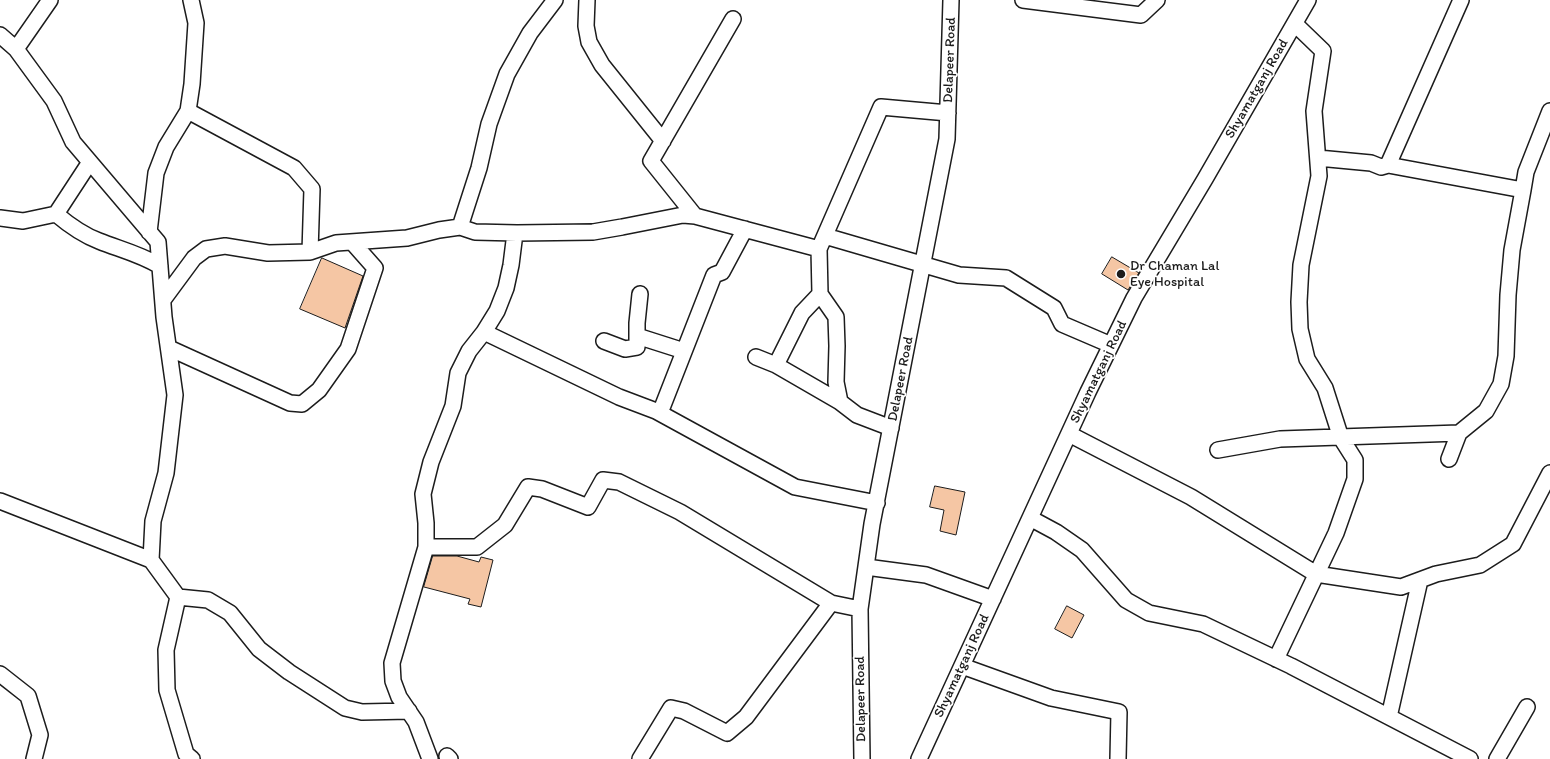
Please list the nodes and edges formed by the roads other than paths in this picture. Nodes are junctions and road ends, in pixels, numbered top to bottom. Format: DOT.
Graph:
graph roads {
  1 [pos="50,0"];
  2 [pos="191,0"];
  3 [pos="555,0"];
  4 [pos="588,0"];
  5 [pos="952,0"];
  6 [pos="1023,0"];
  7 [pos="1157,0"];
  8 [pos="1308,0"];
  9 [pos="1461,0"];
  10 [pos="733,20"];
  11 [pos="1295,24"];
  12 [pos="0,35"];
  13 [pos="16,49"];
  14 [pos="188,111"];
  15 [pos="1550,111"];
  16 [pos="948,113"];
  17 [pos="663,141"];
  18 [pos="1318,158"];
  19 [pos="90,162"];
  20 [pos="1388,165"];
  21 [pos="1523,190"];
  22 [pos="56,214"];
  23 [pos="695,216"];
  24 [pos="0,218"];
  25 [pos="460,227"];
  26 [pos="745,229"];
  27 [pos="149,232"];
  28 [pos="515,233"];
  29 [pos="352,242"];
  30 [pos="822,243"];
  31 [pos="310,252"];
  32 [pos="923,265"];
  33 [pos="160,266"];
  34 [pos="640,294"];
  35 [pos="820,294"];
  36 [pos="163,300"];
  37 [pos="484,332"];
  38 [pos="637,336"];
  39 [pos="604,341"];
  40 [pos="1111,345"];
  41 [pos="169,348"];
  42 [pos="684,351"];
  43 [pos="756,357"];
  44 [pos="776,365"];
  45 [pos="840,402"];
  46 [pos="660,413"];
  47 [pos="891,428"];
  48 [pos="1459,433"];
  49 [pos="1069,434"];
  50 [pos="1341,438"];
  51 [pos="1218,450"];
  52 [pos="1449,459"];
  53 [pos="1550,473"];
  54 [pos="0,501"];
  55 [pos="877,503"];
  56 [pos="1030,518"];
  57 [pos="426,547"];
  58 [pos="151,560"];
  59 [pos="866,567"];
  60 [pos="1316,574"];
  61 [pos="1420,580"];
  62 [pos="178,597"];
  63 [pos="993,599"];
  64 [pos="832,603"];
  65 [pos="860,609"];
  66 [pos="1276,659"];
  67 [pos="962,666"];
  68 [pos="0,674"];
  69 [pos="1527,707"];
  70 [pos="409,711"];
  71 [pos="1389,717"];
  72 [pos="188,757"];
  73 [pos="34,759"];
  74 [pos="430,759"];
  75 [pos="640,759"];
  76 [pos="862,759"];
  77 [pos="919,759"];
  78 [pos="1118,759"];
  79 [pos="1470,759"];
  80 [pos="1498,759"];
  1 -- 13 [label="street"];
  2 -- 14 [label="street"];
  3 -- 25 [label="street"];
  4 -- 17 [label="street"];
  5 -- 16 [label="street, Delapeer Road"];
  6 -- 7 [label="street"];
  8 -- 11 [label="street, Shyamatganj Road"];
  9 -- 20 [label="street"];
  10 -- 17 [label="street"];
  11 -- 18 [label="street"];
  11 -- 40 [label="street, Shyamatganj Road"];
  12 -- 13 [label="street"];
  13 -- 19 [label="street"];
  14 -- 27 [label="street"];
  14 -- 31 [label="street"];
  15 -- 21 [label="street"];
  16 -- 30 [label="street"];
  16 -- 32 [label="street, Delapeer Road"];
  17 -- 23 [label="street"];
  18 -- 20 [label="street"];
  18 -- 50 [label="street"];
  19 -- 22 [label="street"];
  19 -- 27 [label="street"];
  20 -- 21 [label="street"];
  21 -- 48 [label="street"];
  22 -- 24 [label="street"];
  22 -- 33 [label="street"];
  23 -- 26 [label="street"];
  23 -- 28 [label="street"];
  25 -- 28 [label="street"];
  25 -- 29 [label="street"];
  26 -- 30 [label="street"];
  26 -- 42 [label="street"];
  27 -- 33 [label="street"];
  28 -- 37 [label="street"];
  29 -- 31 [label="street"];
  29 -- 41 [label="street"];
  30 -- 32 [label="street"];
  30 -- 35 [label="street"];
  31 -- 36 [label="street"];
  32 -- 40 [label="street"];
  32 -- 47 [label="street, Delapeer Road"];
  33 -- 36 [label="street"];
  34 -- 38 [label="street"];
  35 -- 44 [label="street"];
  35 -- 45 [label="street"];
  36 -- 41 [label="street"];
  37 -- 46 [label="street"];
  37 -- 57 [label="street"];
  38 -- 39 [label="street"];
  38 -- 42 [label="street"];
  40 -- 49 [label="street, Shyamatganj Road"];
  41 -- 58 [label="street"];
  42 -- 46 [label="street"];
  43 -- 44 [label="street"];
  44 -- 45 [label="street"];
  45 -- 47 [label="street"];
  46 -- 55 [label="street"];
  47 -- 55 [label="street, Delapeer Road"];
  48 -- 50 [label="street"];
  48 -- 52 [label="street"];
  49 -- 56 [label="street, Shyamatganj Road"];
  49 -- 60 [label="street"];
  50 -- 51 [label="street"];
  50 -- 60 [label="street"];
  53 -- 61 [label="street"];
  54 -- 58 [label="street"];
  55 -- 59 [label="street, Delapeer Road"];
  56 -- 63 [label="street, Shyamatganj Road"];
  56 -- 66 [label="street"];
  57 -- 64 [label="street"];
  57 -- 70 [label="street"];
  58 -- 62 [label="street"];
  59 -- 63 [label="street"];
  59 -- 65 [label="street, Delapeer Road"];
  60 -- 61 [label="street"];
  60 -- 66 [label="street"];
  61 -- 71 [label="street"];
  62 -- 70 [label="street"];
  62 -- 72 [label="street"];
  63 -- 67 [label="street, Shyamatganj Road"];
  64 -- 65 [label="street"];
  64 -- 75 [label="street"];
  65 -- 76 [label="street, Delapeer Road"];
  66 -- 71 [label="street"];
  67 -- 77 [label="street, Shyamatganj Road"];
  67 -- 78 [label="street"];
  68 -- 73 [label="street"];
  69 -- 80 [label="street"];
  70 -- 74 [label="street"];
  71 -- 79 [label="street"];
}
